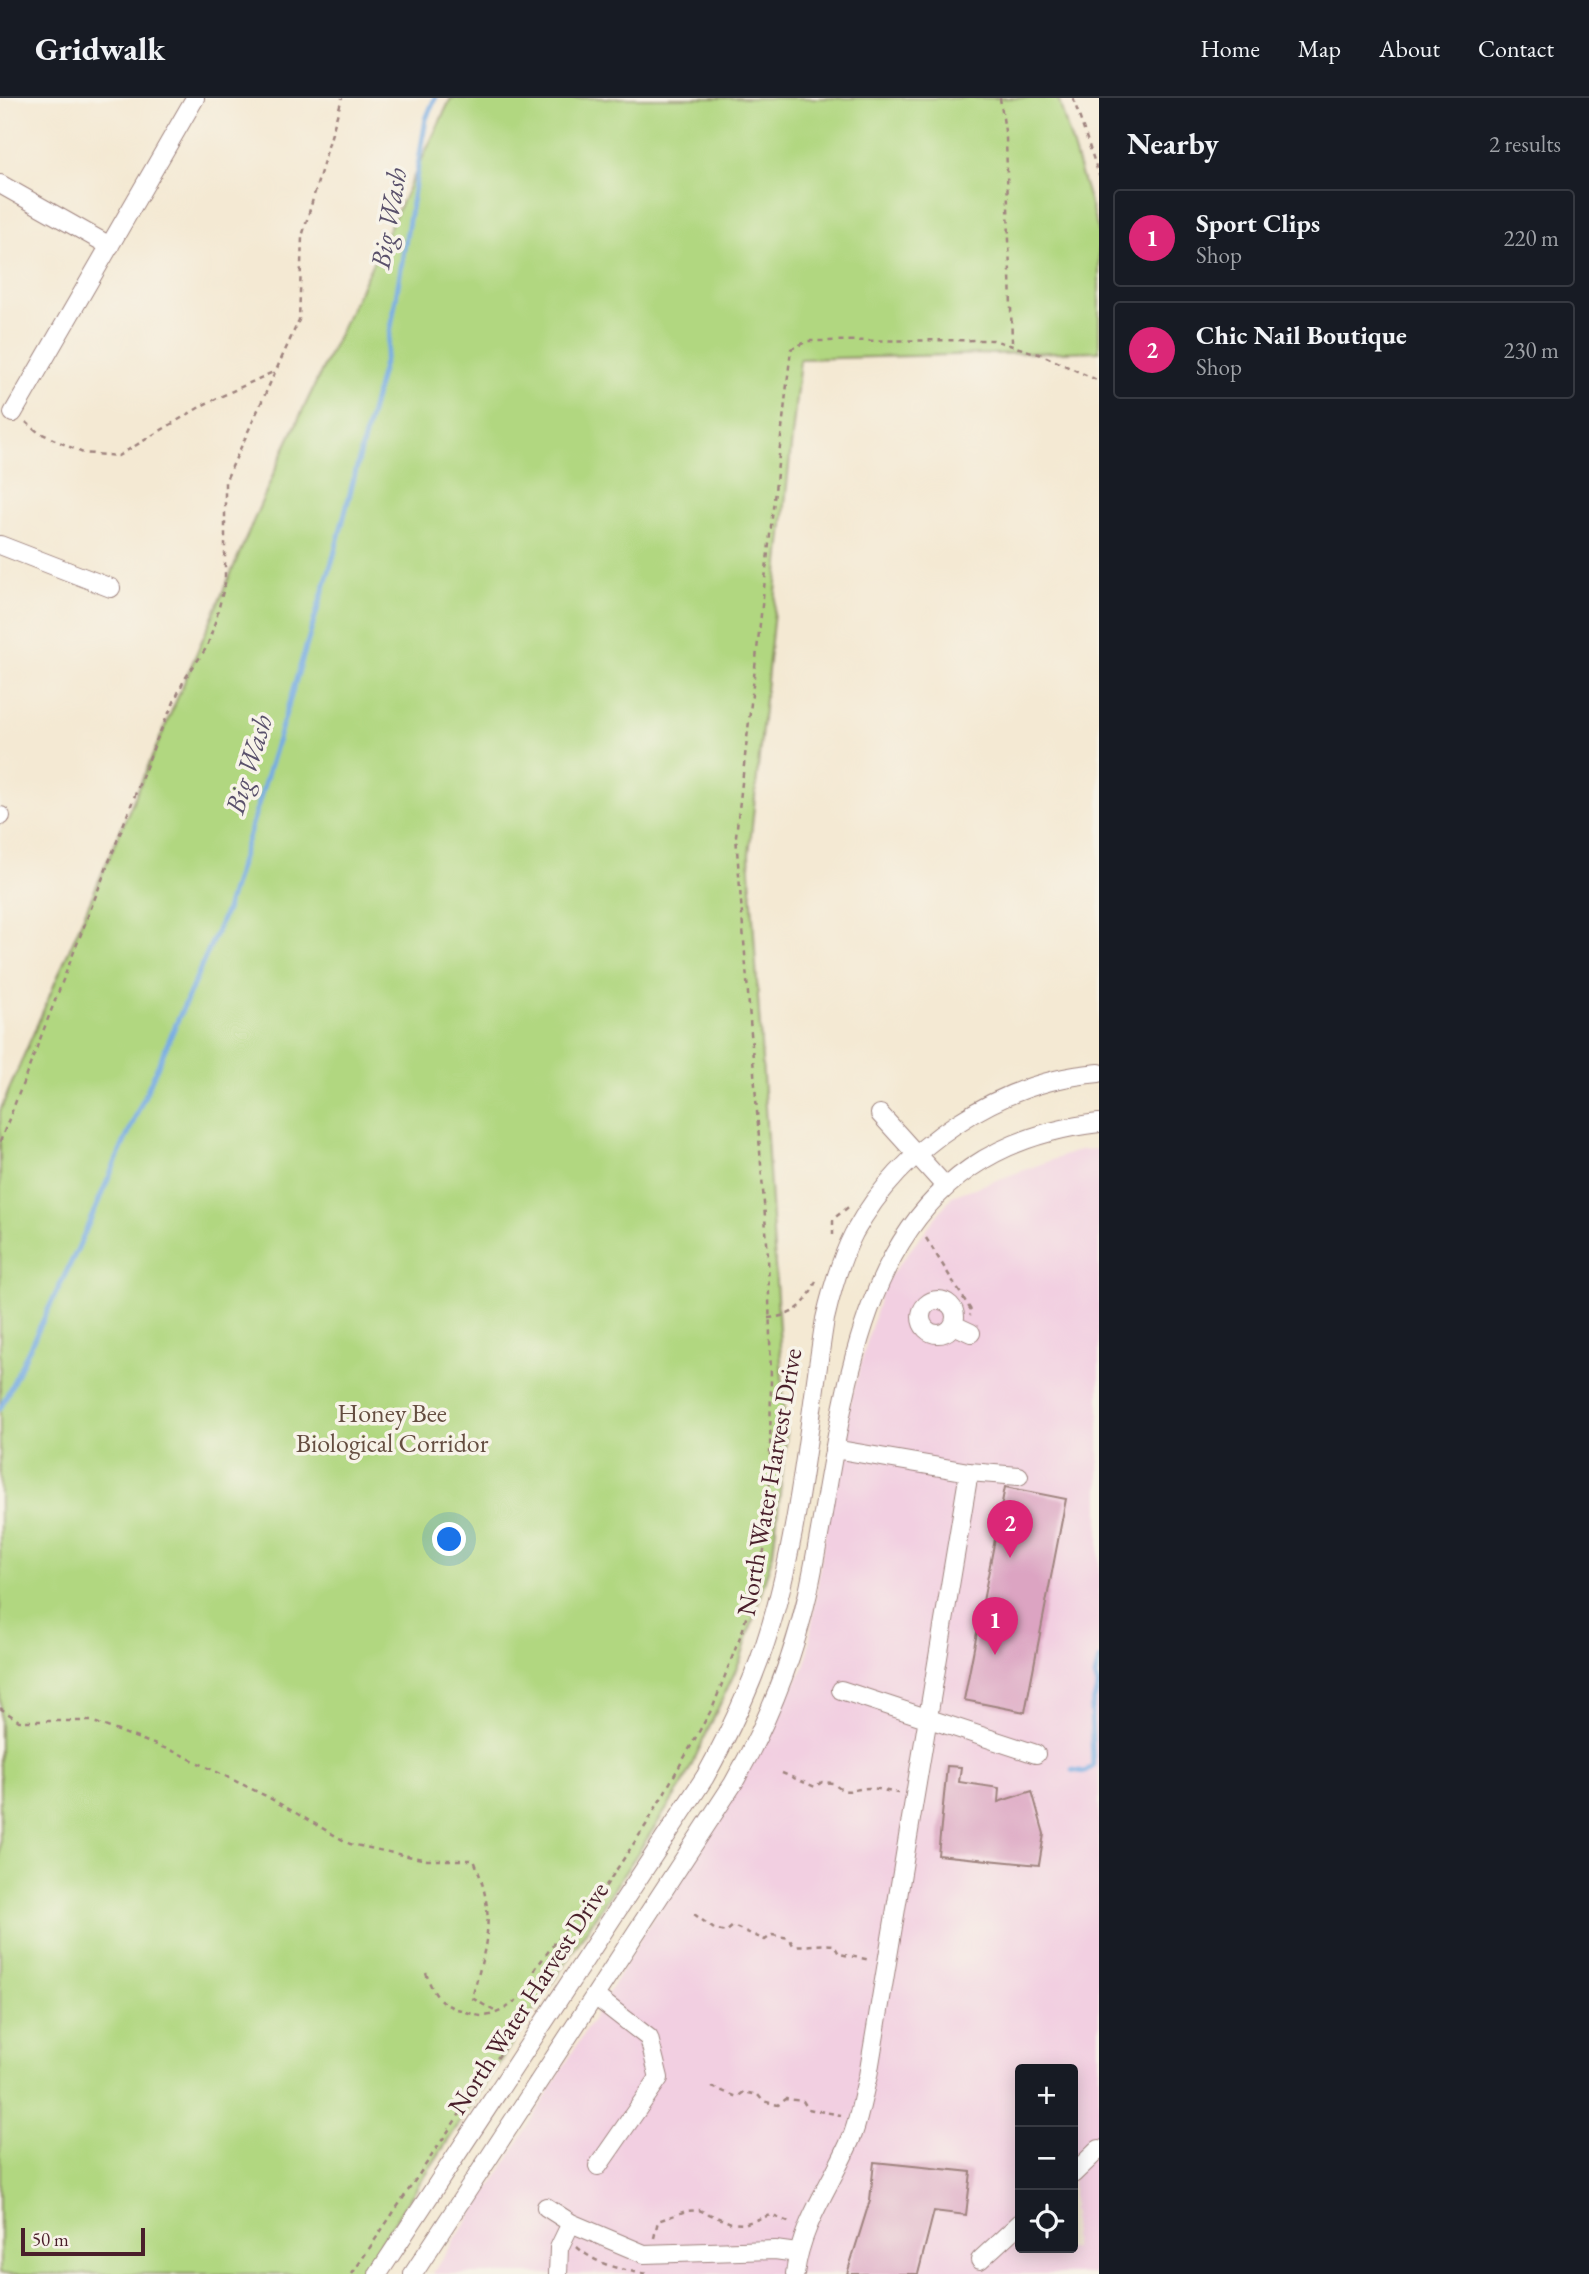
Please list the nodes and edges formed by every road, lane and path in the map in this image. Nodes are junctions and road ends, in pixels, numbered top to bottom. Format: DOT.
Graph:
graph roads {
  1 [pos="195,98"];
  2 [pos="342,98"];
  3 [pos="1000,98"];
  4 [pos="1073,98"];
  5 [pos="1099,175"];
  6 [pos="0,184"];
  7 [pos="110,246"];
  8 [pos="1012,344"];
  9 [pos="275,371"];
  10 [pos="1099,382"];
  11 [pos="13,413"];
  12 [pos="0,545"];
  13 [pos="111,588"];
  14 [pos="1099,1073"];
  15 [pos="880,1114"];
  16 [pos="1099,1123"];
  17 [pos="0,1142"];
  18 [pos="919,1154"];
  19 [pos="946,1187"];
  20 [pos="916,1220"];
  21 [pos="963,1329"];
  22 [pos="834,1449"];
  23 [pos="969,1472"];
  24 [pos="1019,1476"];
  25 [pos="841,1690"];
  26 [pos="0,1708"];
  27 [pos="928,1718"];
  28 [pos="1036,1754"];
  29 [pos="782,1773"];
  30 [pos="915,1796"];
  31 [pos="694,1914"];
  32 [pos="587,1915"];
  33 [pos="576,1932"];
  34 [pos="570,1954"];
  35 [pos="887,1964"];
  36 [pos="426,1973"];
  37 [pos="535,1981"];
  38 [pos="595,1996"];
  39 [pos="534,2004"];
  40 [pos="496,2012"];
  41 [pos="712,2087"];
  42 [pos="857,2118"];
  43 [pos="1099,2150"];
  44 [pos="598,2166"];
  45 [pos="1078,2169"];
  46 [pos="546,2207"];
  47 [pos="1015,2228"];
  48 [pos="567,2230"];
  49 [pos="807,2230"];
  50 [pos="797,2253"];
  51 [pos="652,2254"];
  52 [pos="980,2260"];
  53 [pos="352,2274"];
  54 [pos="378,2274"];
  55 [pos="413,2274"];
  56 [pos="558,2274"];
  57 [pos="649,2274"];
  58 [pos="795,2274"];
  1 -- 7 [label="street"];
  2 -- 9 [label="path"];
  3 -- 8 [label="path"];
  4 -- 5 [label="path"];
  6 -- 7 [label="street"];
  7 -- 11 [label="street"];
  8 -- 10 [label="path"];
  8 -- 32 [label="path"];
  9 -- 11 [label="path"];
  9 -- 17 [label="path"];
  12 -- 13 [label="street"];
  14 -- 18 [label="street, North Water Harvest Drive"];
  15 -- 18 [label="street"];
  16 -- 19 [label="street, North Water Harvest Drive"];
  18 -- 19 [label="street"];
  18 -- 54 [label="street, North Water Harvest Drive"];
  19 -- 20 [label="street, North Water Harvest Drive"];
  20 -- 21 [label="path"];
  20 -- 22 [label="street, North Water Harvest Drive"];
  22 -- 23 [label="street"];
  22 -- 38 [label="street, North Water Harvest Drive"];
  23 -- 24 [label="street"];
  23 -- 27 [label="street"];
  25 -- 27 [label="street"];
  26 -- 40 [label="path"];
  27 -- 28 [label="street"];
  27 -- 30 [label="street"];
  29 -- 30 [label="path"];
  30 -- 35 [label="street"];
  31 -- 35 [label="path"];
  32 -- 33 [label="path"];
  32 -- 37 [label="path"];
  33 -- 34 [label="path"];
  33 -- 37 [label="path"];
  35 -- 42 [label="street"];
  36 -- 40 [label="path"];
  37 -- 40 [label="path"];
  38 -- 44 [label="street"];
  38 -- 55 [label="street, North Water Harvest Drive"];
  39 -- 53 [label="path"];
  41 -- 42 [label="path"];
  42 -- 49 [label="street"];
  43 -- 45 [label="street"];
  46 -- 48 [label="street"];
  47 -- 52 [label="street"];
  48 -- 51 [label="street"];
  48 -- 56 [label="street"];
  48 -- 57 [label="path"];
  49 -- 50 [label="street"];
  49 -- 51 [label="path"];
  50 -- 51 [label="street"];
  50 -- 58 [label="street"];
  51 -- 57 [label="path"];
}
